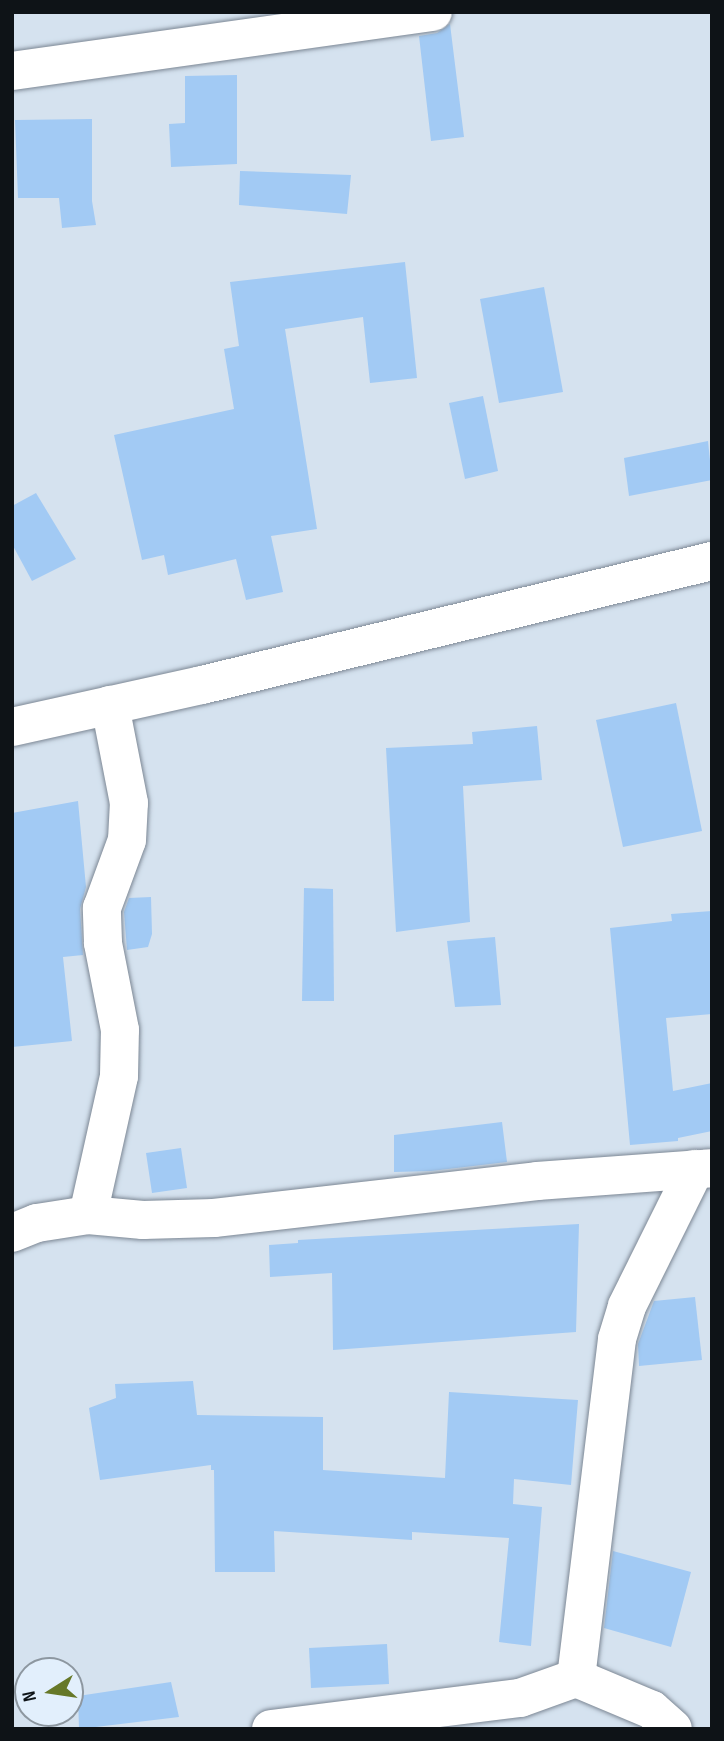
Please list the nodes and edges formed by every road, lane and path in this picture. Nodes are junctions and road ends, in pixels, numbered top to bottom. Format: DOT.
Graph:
graph roads {
  1 [pos="433,12"];
  2 [pos="12,71"];
  3 [pos="712,561"];
  4 [pos="110,705"];
  5 [pos="12,727"];
  6 [pos="703,1168"];
  7 [pos="88,1214"];
  8 [pos="12,1233"];
  9 [pos="576,1678"];
  10 [pos="271,1729"];
  11 [pos="673,1729"];
  1 -- 2 [label="street"];
  3 -- 4 [label="street"];
  4 -- 5 [label="street"];
  4 -- 7 [label="street"];
  6 -- 7 [label="street"];
  6 -- 9 [label="street"];
  7 -- 8 [label="street"];
  9 -- 10 [label="street"];
  9 -- 11 [label="street"];
}
